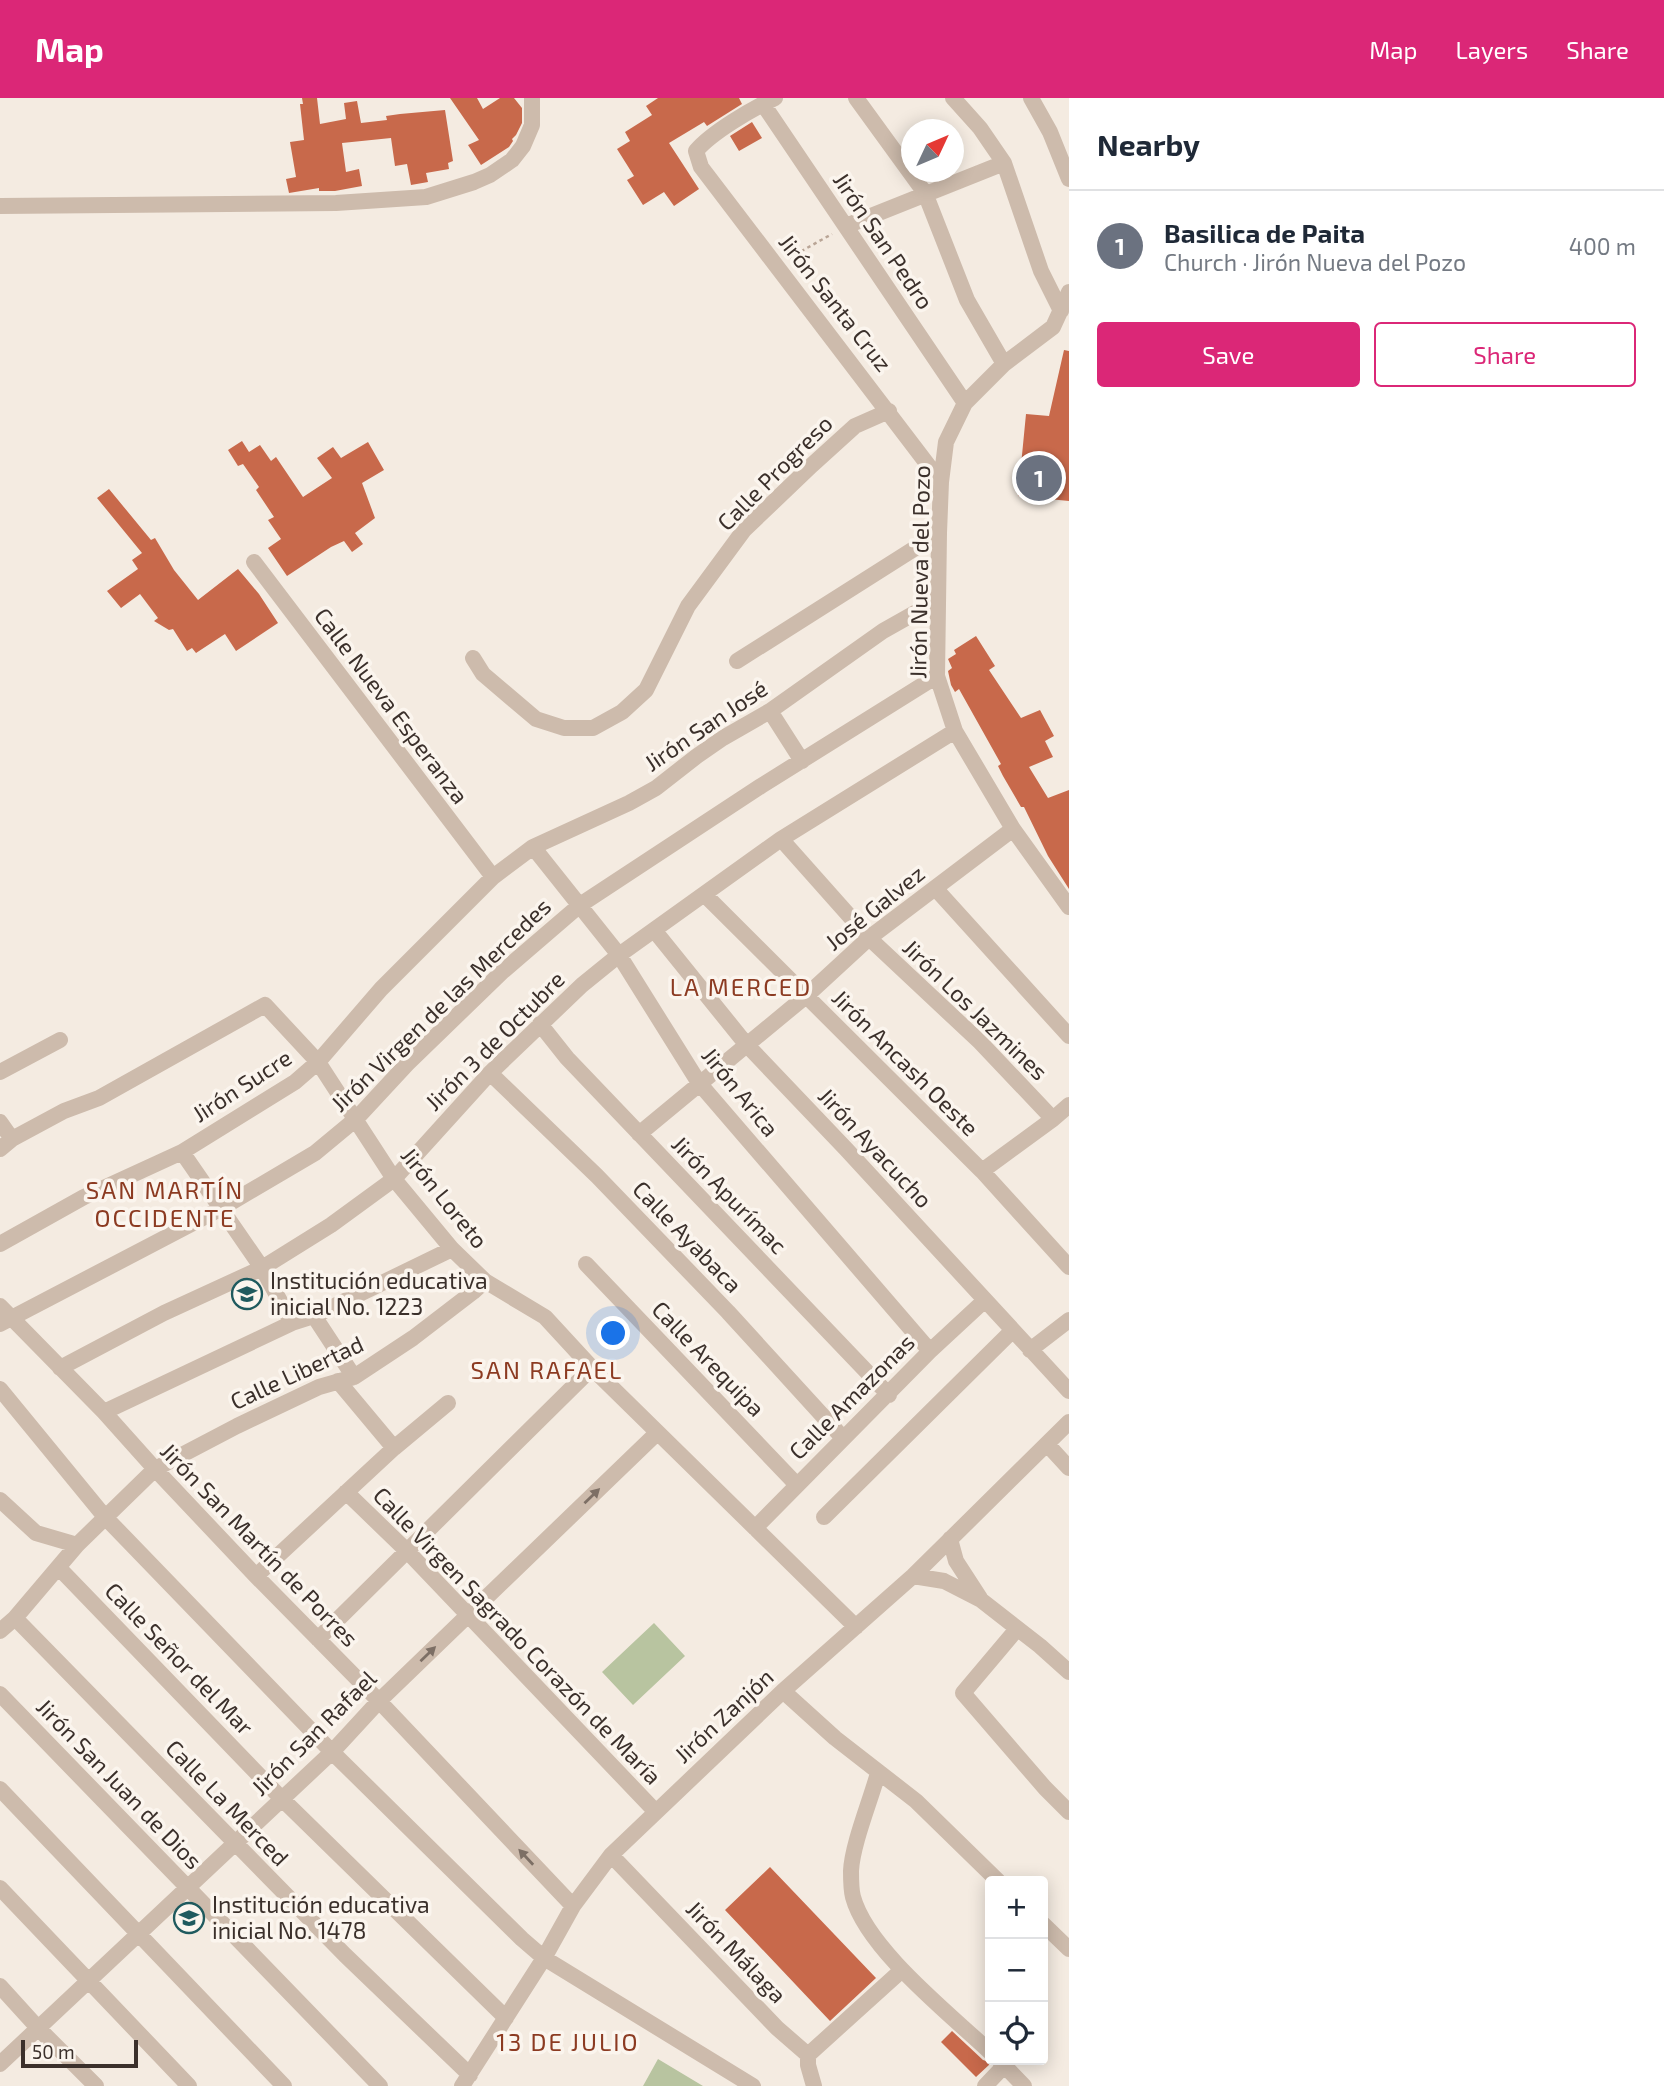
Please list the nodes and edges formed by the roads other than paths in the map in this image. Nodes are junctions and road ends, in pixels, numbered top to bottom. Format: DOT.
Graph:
graph roads {
  1 [pos="532,98"];
  2 [pos="856,98"];
  3 [pos="953,98"];
  4 [pos="1031,98"];
  5 [pos="769,101"];
  6 [pos="1004,163"];
  7 [pos="1069,179"];
  8 [pos="925,194"];
  9 [pos="0,206"];
  10 [pos="846,226"];
  11 [pos="1069,292"];
  12 [pos="1061,311"];
  13 [pos="1004,364"];
  14 [pos="965,403"];
  15 [pos="889,411"];
  16 [pos="941,482"];
  17 [pos="939,533"];
  18 [pos="254,562"];
  19 [pos="938,600"];
  20 [pos="473,658"];
  21 [pos="737,661"];
  22 [pos="937,677"];
  23 [pos="770,711"];
  24 [pos="955,731"];
  25 [pos="802,761"];
  26 [pos="1013,829"];
  27 [pos="781,839"];
  28 [pos="533,847"];
  29 [pos="493,877"];
  30 [pos="935,888"];
  31 [pos="705,895"];
  32 [pos="580,905"];
  33 [pos="1069,907"];
  34 [pos="654,930"];
  35 [pos="869,939"];
  36 [pos="619,955"];
  37 [pos="806,996"];
  38 [pos="540,1024"];
  39 [pos="1069,1036"];
  40 [pos="60,1040"];
  41 [pos="746,1044"];
  42 [pos="318,1062"];
  43 [pos="0,1072"];
  44 [pos="490,1073"];
  45 [pos="699,1083"];
  46 [pos="1069,1105"];
  47 [pos="356,1119"];
  48 [pos="1053,1119"];
  49 [pos="0,1122"];
  50 [pos="639,1135"];
  51 [pos="6,1144"];
  52 [pos="182,1152"];
  53 [pos="982,1171"];
  54 [pos="394,1179"];
  55 [pos="220,1209"];
  56 [pos="0,1244"];
  57 [pos="452,1249"];
  58 [pos="586,1264"];
  59 [pos="1069,1267"];
  60 [pos="262,1268"];
  61 [pos="485,1281"];
  62 [pos="985,1301"];
  63 [pos="4,1316"];
  64 [pos="314,1316"];
  65 [pos="1069,1320"];
  66 [pos="292,1323"];
  67 [pos="1012,1331"];
  68 [pos="1030,1350"];
  69 [pos="930,1351"];
  70 [pos="60,1368"];
  71 [pos="592,1368"];
  72 [pos="346,1379"];
  73 [pos="0,1389"];
  74 [pos="1069,1391"];
  75 [pos="889,1395"];
  76 [pos="448,1403"];
  77 [pos="104,1412"];
  78 [pos="1069,1422"];
  79 [pos="657,1433"];
  80 [pos="843,1438"];
  81 [pos="1047,1444"];
  82 [pos="394,1448"];
  83 [pos="1069,1468"];
  84 [pos="155,1469"];
  85 [pos="797,1485"];
  86 [pos="346,1492"];
  87 [pos="0,1500"];
  88 [pos="105,1517"];
  89 [pos="824,1517"];
  90 [pos="755,1528"];
  91 [pos="950,1539"];
  92 [pos="77,1545"];
  93 [pos="408,1552"];
  94 [pos="59,1568"];
  95 [pos="256,1576"];
  96 [pos="913,1576"];
  97 [pos="981,1600"];
  98 [pos="468,1615"];
  99 [pos="16,1618"];
  100 [pos="856,1627"];
  101 [pos="1017,1629"];
  102 [pos="0,1631"];
  103 [pos="318,1639"];
  104 [pos="1069,1672"];
  105 [pos="783,1691"];
  106 [pos="0,1694"];
  107 [pos="379,1701"];
  108 [pos="332,1752"];
  109 [pos="878,1773"];
  110 [pos="0,1789"];
  111 [pos="281,1798"];
  112 [pos="656,1812"];
  113 [pos="1069,1812"];
  114 [pos="234,1843"];
  115 [pos="611,1855"];
  116 [pos="993,1876"];
  117 [pos="0,1888"];
  118 [pos="188,1888"];
  119 [pos="573,1906"];
  120 [pos="1048,1929"];
  121 [pos="138,1935"];
  122 [pos="1069,1948"];
  123 [pos="544,1958"];
  124 [pos="902,1970"];
  125 [pos="88,1981"];
  126 [pos="0,1986"];
  127 [pos="506,2018"];
  128 [pos="39,2029"];
  129 [pos="985,2047"];
  130 [pos="808,2055"];
  131 [pos="0,2064"];
  132 [pos="1001,2065"];
  133 [pos="1004,2065"];
  134 [pos="466,2080"];
  135 [pos="96,2086"];
  136 [pos="189,2086"];
  137 [pos="284,2086"];
  138 [pos="380,2086"];
  139 [pos="753,2086"];
  140 [pos="814,2086"];
  141 [pos="985,2086"];
  142 [pos="1024,2086"];
  1 -- 9 [label="street"];
  2 -- 8 [label="street"];
  3 -- 6 [label="street"];
  4 -- 7 [label="street"];
  5 -- 10 [label="street, Jirón San Pedro"];
  5 -- 15 [label="street, Jirón Santa Cruz"];
  6 -- 8 [label="street"];
  6 -- 12 [label="street"];
  8 -- 10 [label="street"];
  8 -- 13 [label="street"];
  10 -- 14 [label="street, Jirón San Pedro"];
  11 -- 12 [label="street, Jirón Nueva del Pozo"];
  12 -- 13 [label="street, Jirón Nueva del Pozo"];
  13 -- 14 [label="street, Jirón Nueva del Pozo"];
  14 -- 16 [label="street, Jirón Nueva del Pozo"];
  15 -- 16 [label="street, Jirón Santa Cruz"];
  15 -- 20 [label="street, Calle Progreso"];
  16 -- 17 [label="street, Jirón Nueva del Pozo"];
  17 -- 19 [label="street, Jirón Nueva del Pozo"];
  17 -- 21 [label="street"];
  18 -- 29 [label="street, Calle Nueva Esperanza"];
  19 -- 22 [label="street, Jirón Nueva del Pozo"];
  19 -- 23 [label="street, Jirón San José"];
  22 -- 24 [label="street, Jirón Nueva del Pozo"];
  22 -- 25 [label="street, Jirón Virgen de las Mercedes"];
  23 -- 25 [label="street"];
  23 -- 28 [label="street, Jirón San José"];
  24 -- 26 [label="street, Jirón Nueva del Pozo"];
  24 -- 27 [label="street, Jirón 3 de Octubre"];
  25 -- 32 [label="street, Jirón Virgen de las Mercedes"];
  26 -- 30 [label="street, José Galvez"];
  26 -- 33 [label="street, Jirón Nueva del Pozo"];
  27 -- 31 [label="street, Jirón 3 de Octubre"];
  27 -- 35 [label="street, Jirón Los Jazmines"];
  28 -- 29 [label="street, Jirón San José"];
  28 -- 32 [label="street, Jirón Arica"];
  29 -- 42 [label="street, Jirón Sucre"];
  30 -- 35 [label="street, José Galvez"];
  30 -- 39 [label="street"];
  31 -- 34 [label="street, Jirón 3 de Octubre"];
  31 -- 37 [label="street, Jirón Ancash Oeste"];
  32 -- 36 [label="street, Jirón Arica"];
  32 -- 47 [label="street, Jirón Virgen de las Mercedes"];
  34 -- 36 [label="street, Jirón 3 de Octubre"];
  34 -- 41 [label="street, Jirón Ayacucho"];
  35 -- 37 [label="street, José Galvez"];
  35 -- 48 [label="street, Jirón Los Jazmines"];
  36 -- 38 [label="street, Jirón 3 de Octubre"];
  36 -- 45 [label="street, Jirón Arica"];
  37 -- 41 [label="street, José Galvez"];
  37 -- 53 [label="street, Jirón Ancash Oeste"];
  38 -- 44 [label="street, Jirón 3 de Octubre"];
  38 -- 50 [label="street, Jirón Apurímac"];
  40 -- 43 [label="street"];
  41 -- 45 [label="street, José Galvez"];
  41 -- 62 [label="street, Jirón Ayacucho"];
  42 -- 47 [label="street, Jirón Loreto"];
  42 -- 51 [label="street, Jirón Loreto"];
  42 -- 52 [label="street, Jirón Sucre"];
  44 -- 54 [label="street, Jirón 3 de Octubre"];
  44 -- 80 [label="street, Calle Ayabaca"];
  45 -- 50 [label="street, José Galvez"];
  45 -- 69 [label="street, Jirón Arica"];
  46 -- 48 [label="street"];
  47 -- 54 [label="street, Jirón Loreto"];
  47 -- 55 [label="street, Jirón Virgen de las Mercedes"];
  48 -- 53 [label="street"];
  49 -- 51 [label="street"];
  50 -- 75 [label="street, Jirón Apurímac"];
  52 -- 55 [label="street"];
  52 -- 56 [label="street, Jirón Sucre"];
  53 -- 59 [label="street, Jirón Ancash Oeste"];
  54 -- 57 [label="street, Jirón Loreto"];
  54 -- 60 [label="street, Jirón 3 de Octubre"];
  55 -- 60 [label="street"];
  55 -- 63 [label="street, Jirón Virgen de las Mercedes"];
  57 -- 61 [label="street, Jirón Loreto"];
  57 -- 64 [label="street"];
  58 -- 85 [label="street, Calle Arequipa"];
  60 -- 66 [label="street"];
  60 -- 70 [label="street, Jirón 3 de Octubre"];
  61 -- 71 [label="street, Jirón Loreto"];
  61 -- 72 [label="street, Calle Libertad"];
  62 -- 67 [label="street, Jirón Ayacucho"];
  62 -- 69 [label="street, Calle Amazonas"];
  63 -- 70 [label="street, Jirón San Martín de Porres"];
  64 -- 66 [label="street"];
  64 -- 72 [label="street"];
  65 -- 68 [label="street"];
  66 -- 77 [label="street"];
  67 -- 68 [label="street, Jirón Ayacucho"];
  67 -- 89 [label="street"];
  68 -- 74 [label="street, Jirón Ayacucho"];
  69 -- 75 [label="street, Calle Amazonas"];
  70 -- 77 [label="street, Jirón San Martín de Porres"];
  71 -- 79 [label="street, Jirón Loreto"];
  71 -- 93 [label="street"];
  72 -- 82 [label="street"];
  72 -- 84 [label="street, Calle Libertad"];
  73 -- 88 [label="street"];
  75 -- 80 [label="street, Calle Amazonas"];
  76 -- 82 [label="street"];
  77 -- 84 [label="street, Jirón San Martín de Porres"];
  78 -- 81 [label="street, Jirón Zanjón"];
  79 -- 90 [label="street, Jirón Loreto"];
  98 -- 79 [label="street, Jirón San Rafael, one-way"];
  80 -- 85 [label="street, Calle Amazonas"];
  81 -- 83 [label="street"];
  81 -- 91 [label="street, Jirón Zanjón"];
  82 -- 86 [label="street"];
  84 -- 88 [label="street, Calle Libertad"];
  84 -- 95 [label="street, Jirón San Martín de Porres"];
  85 -- 90 [label="street, Calle Amazonas"];
  86 -- 93 [label="street, Calle Virgen Sagrado Corazón de María"];
  86 -- 95 [label="street"];
  87 -- 92 [label="street"];
  88 -- 92 [label="street, Calle Libertad"];
  88 -- 108 [label="street"];
  90 -- 100 [label="street, Jirón Loreto"];
  91 -- 96 [label="street, Jirón Zanjón"];
  91 -- 97 [label="street"];
  92 -- 94 [label="street, Calle Libertad"];
  93 -- 98 [label="street, Calle Virgen Sagrado Corazón de María"];
  93 -- 103 [label="street"];
  94 -- 99 [label="street, Calle Libertad"];
  94 -- 111 [label="street, Calle Señor del Mar"];
  95 -- 103 [label="street, Jirón San Martín de Porres"];
  96 -- 97 [label="street"];
  96 -- 100 [label="street, Jirón Zanjón"];
  97 -- 101 [label="street"];
  107 -- 98 [label="street, Jirón San Rafael, one-way"];
  98 -- 112 [label="street, Calle Virgen Sagrado Corazón de María"];
  99 -- 102 [label="street, Calle Libertad"];
  99 -- 114 [label="street, Calle La Merced"];
  100 -- 105 [label="street, Jirón Zanjón"];
  101 -- 104 [label="street"];
  101 -- 113 [label="street"];
  103 -- 107 [label="street, Jirón San Martín de Porres"];
  105 -- 109 [label="street"];
  105 -- 112 [label="street, Jirón Zanjón"];
  106 -- 118 [label="street, Jirón San Juan de Dios"];
  107 -- 108 [label="street, Jirón San Rafael"];
  119 -- 107 [label="street, Jirón San Martín de Porres, one-way"];
  108 -- 111 [label="street, Jirón San Rafael"];
  108 -- 123 [label="street"];
  109 -- 116 [label="street"];
  109 -- 124 [label="street"];
  110 -- 121 [label="street"];
  111 -- 114 [label="street, Jirón San Rafael"];
  111 -- 127 [label="street, Calle Señor del Mar"];
  112 -- 115 [label="street, Jirón Zanjón"];
  114 -- 118 [label="street, Jirón San Rafael"];
  114 -- 134 [label="street, Calle La Merced"];
  115 -- 119 [label="street, Jirón Zanjón"];
  115 -- 130 [label="street, Jirón Málaga"];
  117 -- 125 [label="street"];
  118 -- 121 [label="street, Jirón San Rafael"];
  118 -- 138 [label="street, Jirón San Juan de Dios"];
  119 -- 123 [label="street, Jirón Zanjón"];
  120 -- 122 [label="street"];
  121 -- 125 [label="street, Jirón San Rafael"];
  121 -- 137 [label="street"];
  123 -- 127 [label="street, Jirón Zanjón"];
  123 -- 139 [label="street"];
  124 -- 129 [label="street"];
  124 -- 130 [label="street"];
  125 -- 128 [label="street, Jirón San Rafael"];
  125 -- 136 [label="street"];
  126 -- 128 [label="street"];
  127 -- 134 [label="street, Jirón Zanjón"];
  128 -- 131 [label="street, Jirón San Rafael"];
  128 -- 135 [label="street"];
  130 -- 140 [label="street"];
  132 -- 141 [label="street"];
  133 -- 142 [label="street"];
}
